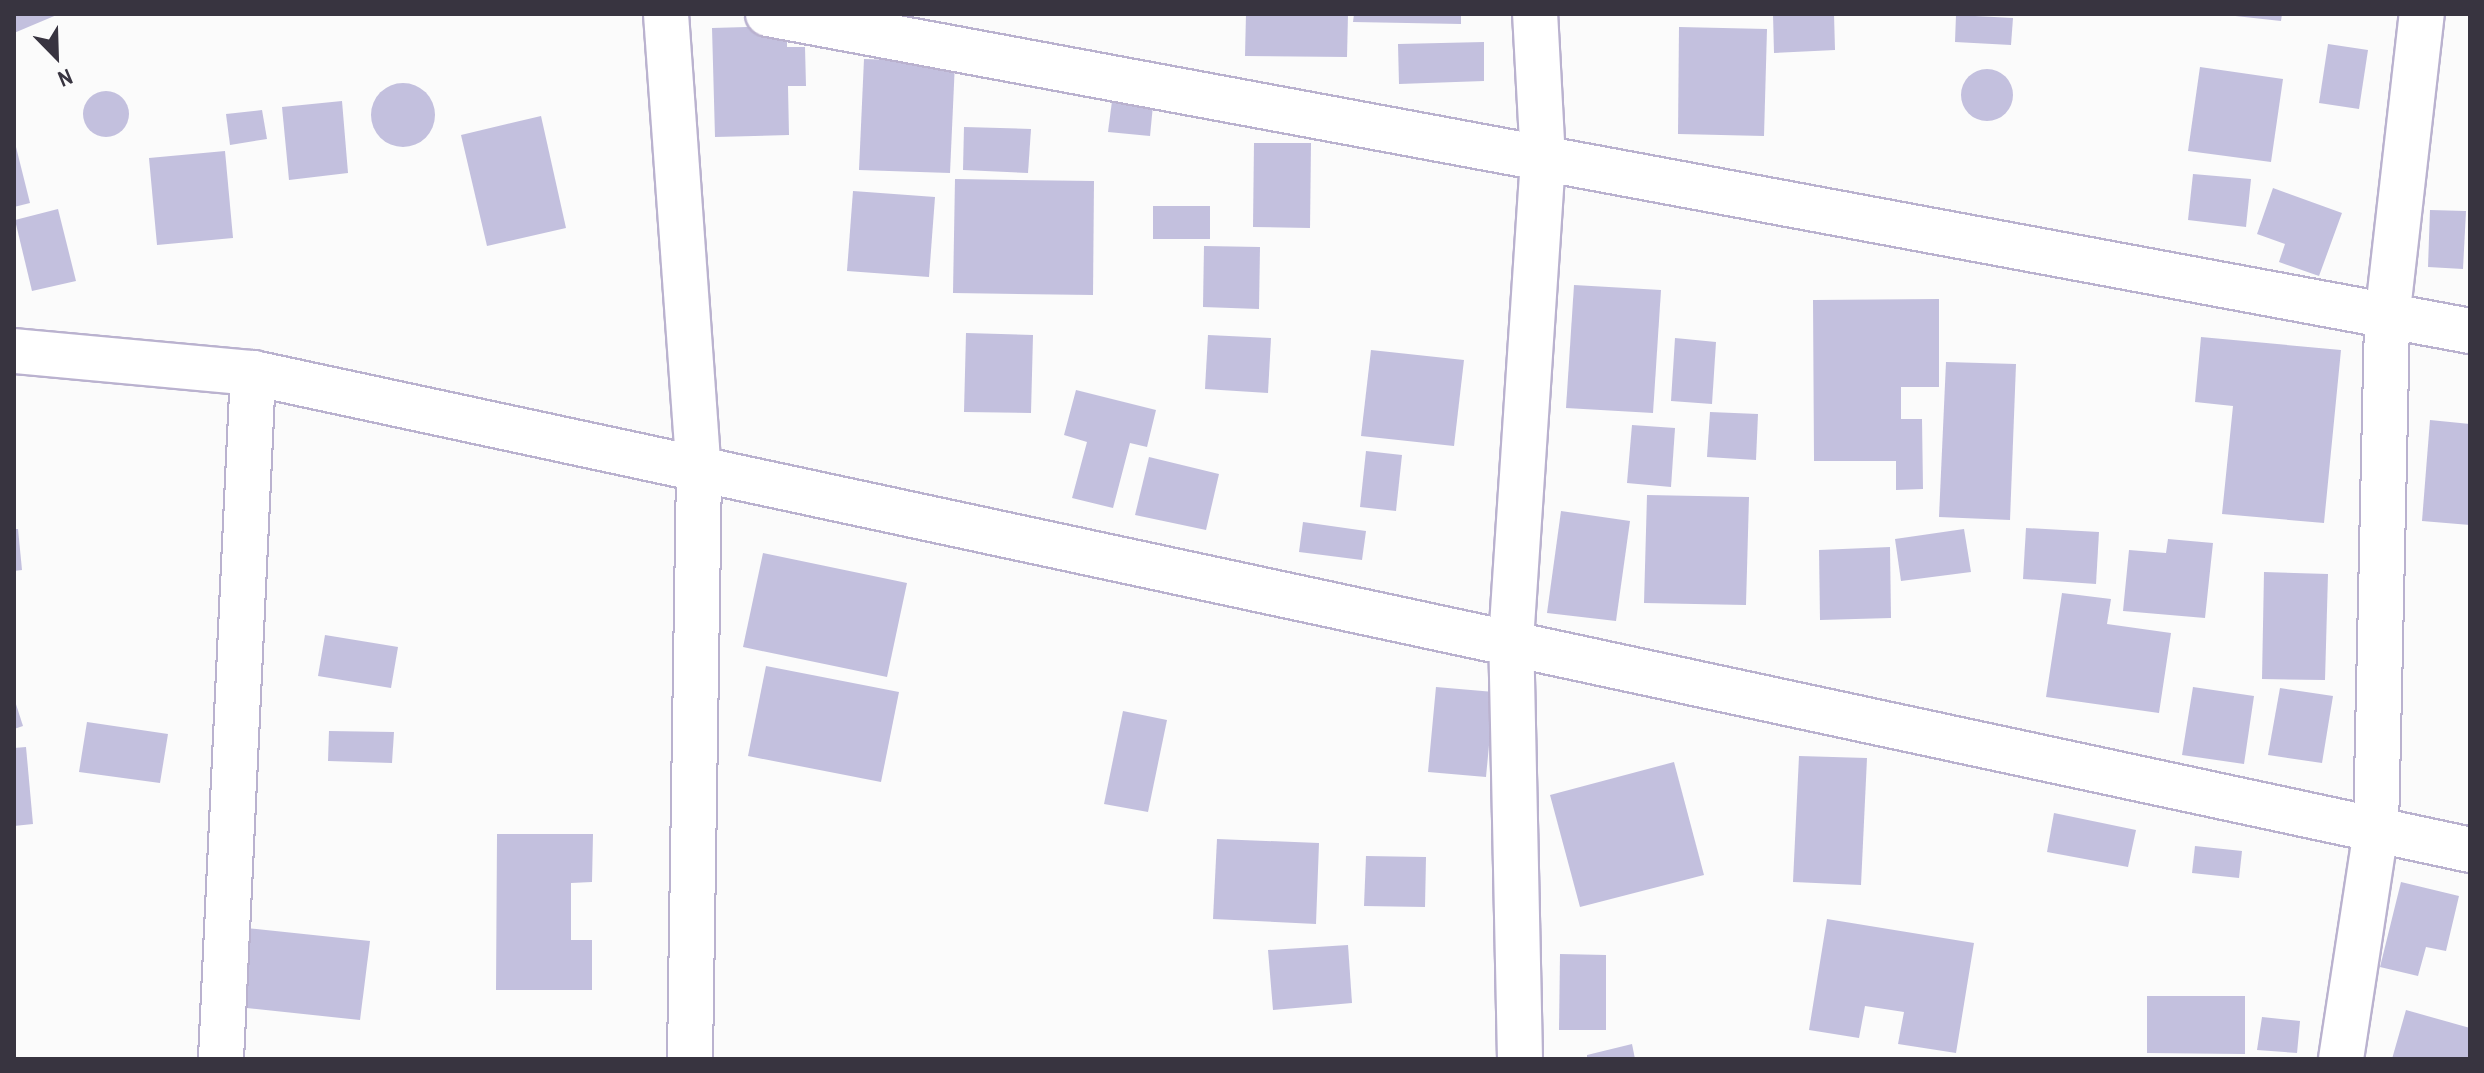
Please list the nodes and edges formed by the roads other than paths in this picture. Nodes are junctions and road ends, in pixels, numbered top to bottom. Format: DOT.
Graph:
graph roads {
  1 [pos="666,14"];
  2 [pos="768,14"];
  3 [pos="1535,14"];
  4 [pos="2422,14"];
  5 [pos="1543,160"];
  6 [pos="2387,319"];
  7 [pos="2470,331"];
  8 [pos="14,351"];
  9 [pos="253,373"];
  10 [pos="699,471"];
  11 [pos="1511,641"];
  12 [pos="2376,829"];
  13 [pos="2470,850"];
  14 [pos="221,1059"];
  15 [pos="690,1059"];
  16 [pos="1520,1059"];
  17 [pos="2341,1059"];
  1 -- 10 [label="street"];
  2 -- 5 [label="street"];
  3 -- 5 [label="street"];
  4 -- 6 [label="street"];
  5 -- 6 [label="street"];
  5 -- 11 [label="street"];
  6 -- 7 [label="street"];
  6 -- 12 [label="street"];
  8 -- 9 [label="street"];
  9 -- 10 [label="street"];
  9 -- 14 [label="street"];
  10 -- 11 [label="street"];
  10 -- 15 [label="street"];
  11 -- 12 [label="street"];
  11 -- 16 [label="street"];
  12 -- 13 [label="street"];
  12 -- 17 [label="street"];
}
